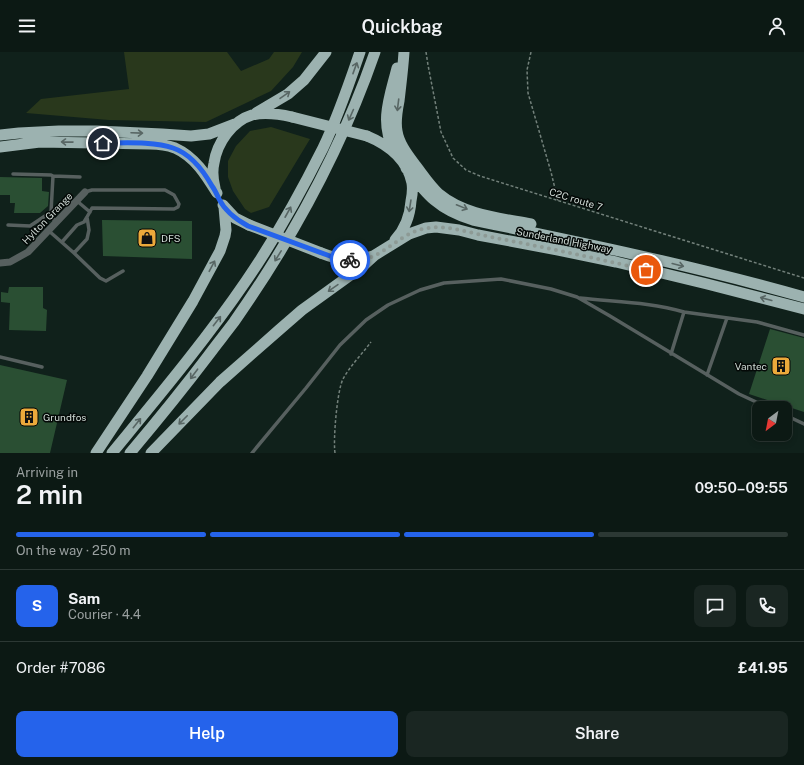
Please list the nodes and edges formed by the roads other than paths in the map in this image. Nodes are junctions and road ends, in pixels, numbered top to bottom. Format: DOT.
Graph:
graph roads {
  1 [pos="326,52"];
  2 [pos="360,52"];
  3 [pos="375,52"];
  4 [pos="402,52"];
  5 [pos="252,115"];
  6 [pos="235,124"];
  7 [pos="0,136"];
  8 [pos="0,146"];
  9 [pos="395,153"];
  10 [pos="406,168"];
  11 [pos="13,174"];
  12 [pos="53,176"];
  13 [pos="80,177"];
  14 [pos="85,192"];
  15 [pos="217,193"];
  16 [pos="77,201"];
  17 [pos="224,206"];
  18 [pos="51,212"];
  19 [pos="90,212"];
  20 [pos="87,217"];
  21 [pos="55,224"];
  22 [pos="8,225"];
  23 [pos="49,231"];
  24 [pos="62,242"];
  25 [pos="391,245"];
  26 [pos="613,249"];
  27 [pos="74,253"];
  28 [pos="375,255"];
  29 [pos="0,263"];
  30 [pos="122,271"];
  31 [pos="577,297"];
  32 [pos="804,297"];
  33 [pos="804,309"];
  34 [pos="684,312"];
  35 [pos="727,318"];
  36 [pos="804,335"];
  37 [pos="671,354"];
  38 [pos="0,357"];
  39 [pos="42,367"];
  40 [pos="707,375"];
  41 [pos="754,401"];
  42 [pos="792,418"];
  43 [pos="804,424"];
  44 [pos="96,453"];
  45 [pos="112,453"];
  46 [pos="130,453"];
  47 [pos="151,453"];
  48 [pos="252,453"];
  5 -- 1 [label="highway, one-way"];
  45 -- 2 [label="highway, one-way"];
  3 -- 46 [label="highway, one-way"];
  4 -- 9 [label="highway"];
  4 -- 26 [label="highway, one-way"];
  5 -- 6 [label="highway"];
  5 -- 9 [label="highway, bridge"];
  7 -- 6 [label="highway, one-way"];
  6 -- 15 [label="highway"];
  15 -- 8 [label="highway, one-way"];
  9 -- 10 [label="highway, Sunderland Highway"];
  10 -- 25 [label="highway, one-way"];
  10 -- 26 [label="highway, Sunderland Highway"];
  11 -- 12 [label="lane"];
  12 -- 13 [label="lane"];
  12 -- 18 [label="lane"];
  14 -- 16 [label="street, Hylton Grange"];
  14 -- 19 [label="lane"];
  15 -- 17 [label="highway"];
  16 -- 19 [label="lane"];
  16 -- 21 [label="street, Hylton Grange"];
  17 -- 28 [label="highway, bridge"];
  44 -- 17 [label="highway, one-way"];
  18 -- 21 [label="lane"];
  18 -- 22 [label="lane"];
  19 -- 20 [label="lane"];
  20 -- 24 [label="lane"];
  20 -- 27 [label="lane"];
  21 -- 23 [label="street, Hylton Grange"];
  23 -- 24 [label="lane"];
  23 -- 29 [label="street, Hylton Grange"];
  24 -- 27 [label="lane"];
  25 -- 28 [label="highway, Sunderland Highway"];
  33 -- 25 [label="highway, Sunderland Highway, one-way"];
  26 -- 32 [label="highway, Sunderland Highway, one-way"];
  27 -- 30 [label="lane"];
  28 -- 47 [label="highway, one-way"];
  31 -- 34 [label="lane"];
  31 -- 37 [label="lane"];
  31 -- 48 [label="lane"];
  34 -- 35 [label="lane"];
  34 -- 37 [label="lane"];
  35 -- 36 [label="lane"];
  35 -- 40 [label="lane"];
  37 -- 40 [label="lane"];
  38 -- 39 [label="lane"];
  40 -- 41 [label="lane"];
  42 -- 43 [label="lane"];
}
